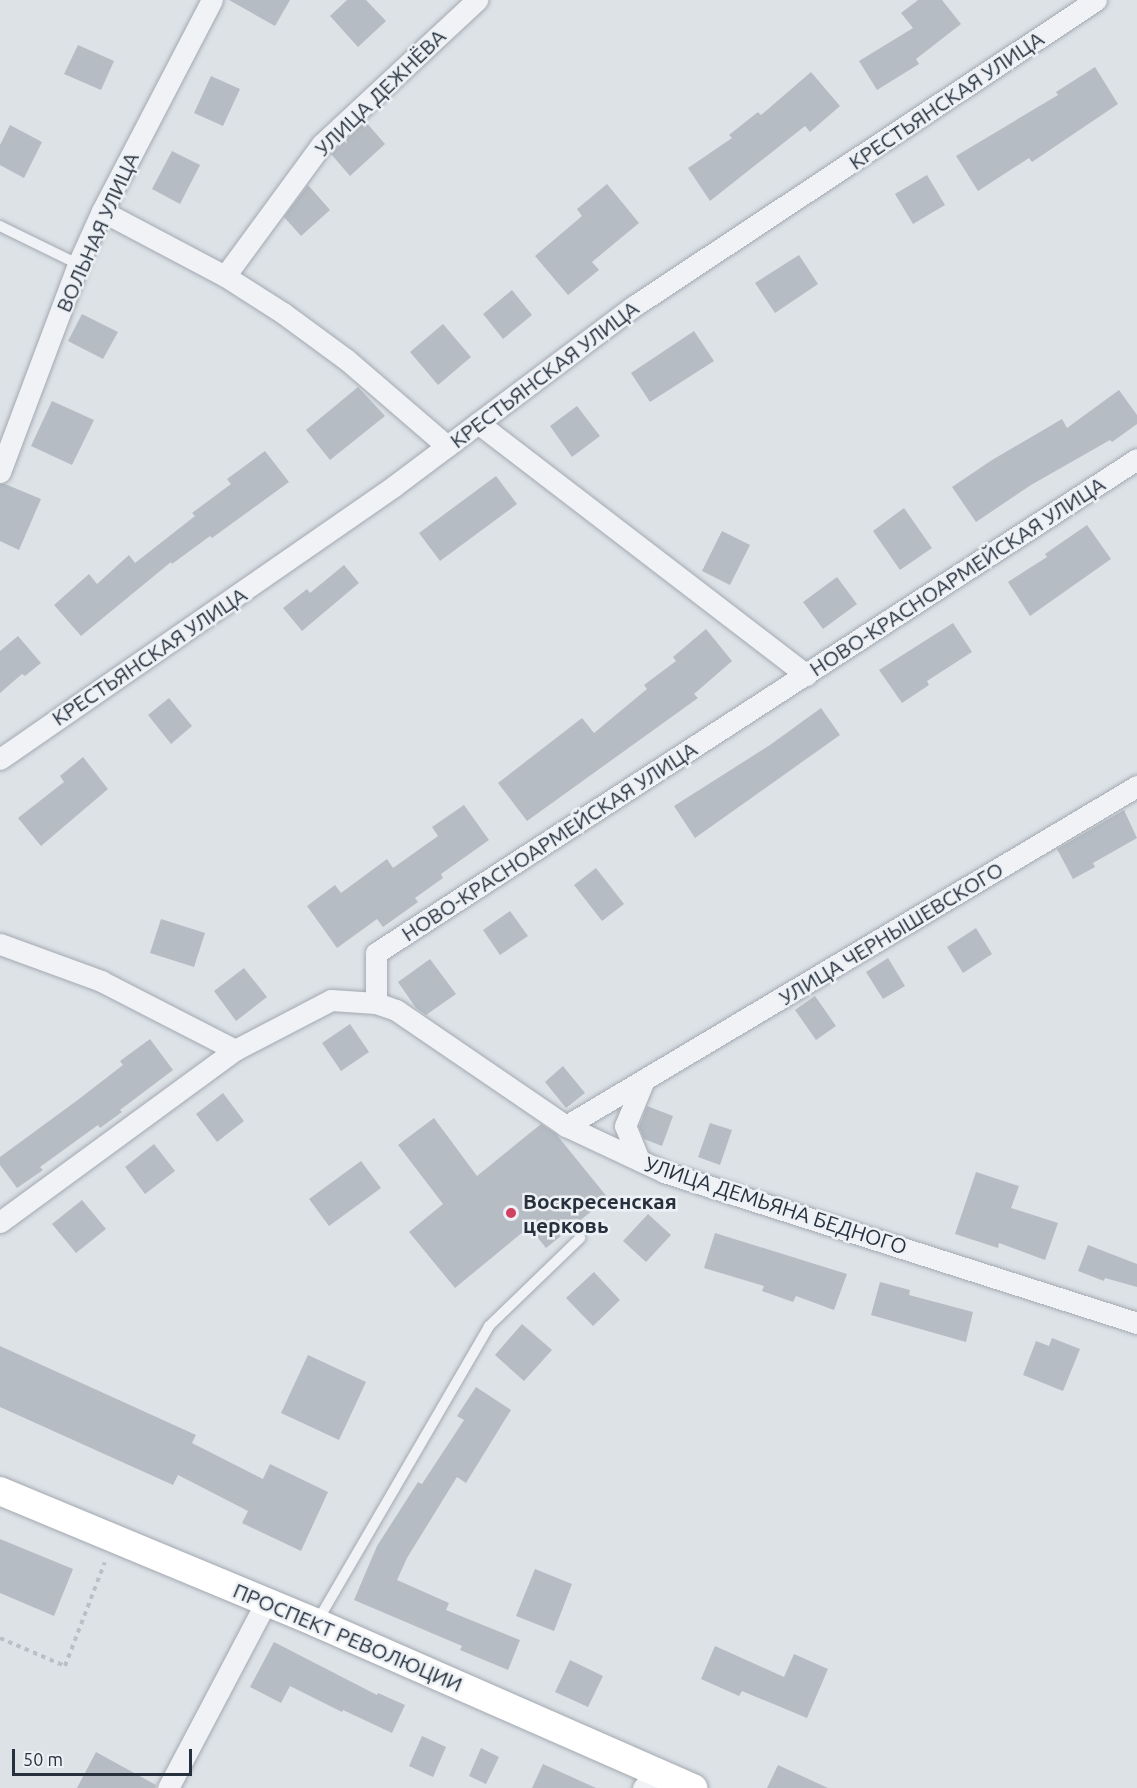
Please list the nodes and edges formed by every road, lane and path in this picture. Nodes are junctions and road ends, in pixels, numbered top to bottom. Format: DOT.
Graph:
graph roads {
  1 [pos="212,0"];
  2 [pos="477,0"];
  3 [pos="1096,0"];
  4 [pos="102,211"];
  5 [pos="0,226"];
  6 [pos="78,264"];
  7 [pos="225,276"];
  8 [pos="478,423"];
  9 [pos="447,446"];
  10 [pos="1137,459"];
  11 [pos="0,472"];
  12 [pos="806,675"];
  13 [pos="0,759"];
  14 [pos="1137,786"];
  15 [pos="0,944"];
  16 [pos="376,1003"];
  17 [pos="235,1050"];
  18 [pos="645,1080"];
  19 [pos="566,1126"];
  20 [pos="639,1160"];
  21 [pos="0,1222"];
  22 [pos="580,1238"];
  23 [pos="1137,1323"];
  24 [pos="0,1491"];
  25 [pos="114,1539"];
  26 [pos="266,1602"];
  27 [pos="317,1623"];
  28 [pos="0,1638"];
  29 [pos="650,1780"];
  30 [pos="168,1788"];
  31 [pos="693,1788"];
  1 -- 4 [label="street, ВОЛЬНАЯ УЛИЦА"];
  2 -- 7 [label="street, УЛИЦА ДЕЖНЁВА"];
  3 -- 8 [label="street, КРЕСТЬЯНСКАЯ УЛИЦА"];
  4 -- 6 [label="street, ВОЛЬНАЯ УЛИЦА"];
  4 -- 7 [label="street"];
  5 -- 6 [label="lane"];
  6 -- 11 [label="street, ВОЛЬНАЯ УЛИЦА"];
  7 -- 9 [label="street"];
  8 -- 9 [label="street, КРЕСТЬЯНСКАЯ УЛИЦА"];
  8 -- 12 [label="street"];
  9 -- 13 [label="street, КРЕСТЬЯНСКАЯ УЛИЦА"];
  10 -- 12 [label="street, НОВО-КРАСНОАРМЕЙСКАЯ УЛИЦА"];
  12 -- 16 [label="street, НОВО-КРАСНОАРМЕЙСКАЯ УЛИЦА"];
  14 -- 18 [label="street, УЛИЦА ЧЕРНЫШЕВСКОГО"];
  15 -- 17 [label="street"];
  16 -- 17 [label="street"];
  16 -- 19 [label="street, УЛИЦА ДЕМЬЯНА БЕДНОГО"];
  17 -- 21 [label="street"];
  18 -- 19 [label="street, УЛИЦА ЧЕРНЫШЕВСКОГО"];
  18 -- 20 [label="street"];
  19 -- 20 [label="street, УЛИЦА ДЕМЬЯНА БЕДНОГО"];
  20 -- 23 [label="street, УЛИЦА ДЕМЬЯНА БЕДНОГО"];
  22 -- 27 [label="lane"];
  24 -- 25 [label="street, ПРОСПЕКТ РЕВОЛЮЦИИ"];
  25 -- 26 [label="street, ПРОСПЕКТ РЕВОЛЮЦИИ"];
  25 -- 28 [label="path"];
  26 -- 27 [label="street, ПРОСПЕКТ РЕВОЛЮЦИИ"];
  26 -- 30 [label="street"];
  27 -- 29 [label="street, ПРОСПЕКТ РЕВОЛЮЦИИ"];
  29 -- 31 [label="street, ПРОСПЕКТ РЕВОЛЮЦИИ"];
}
